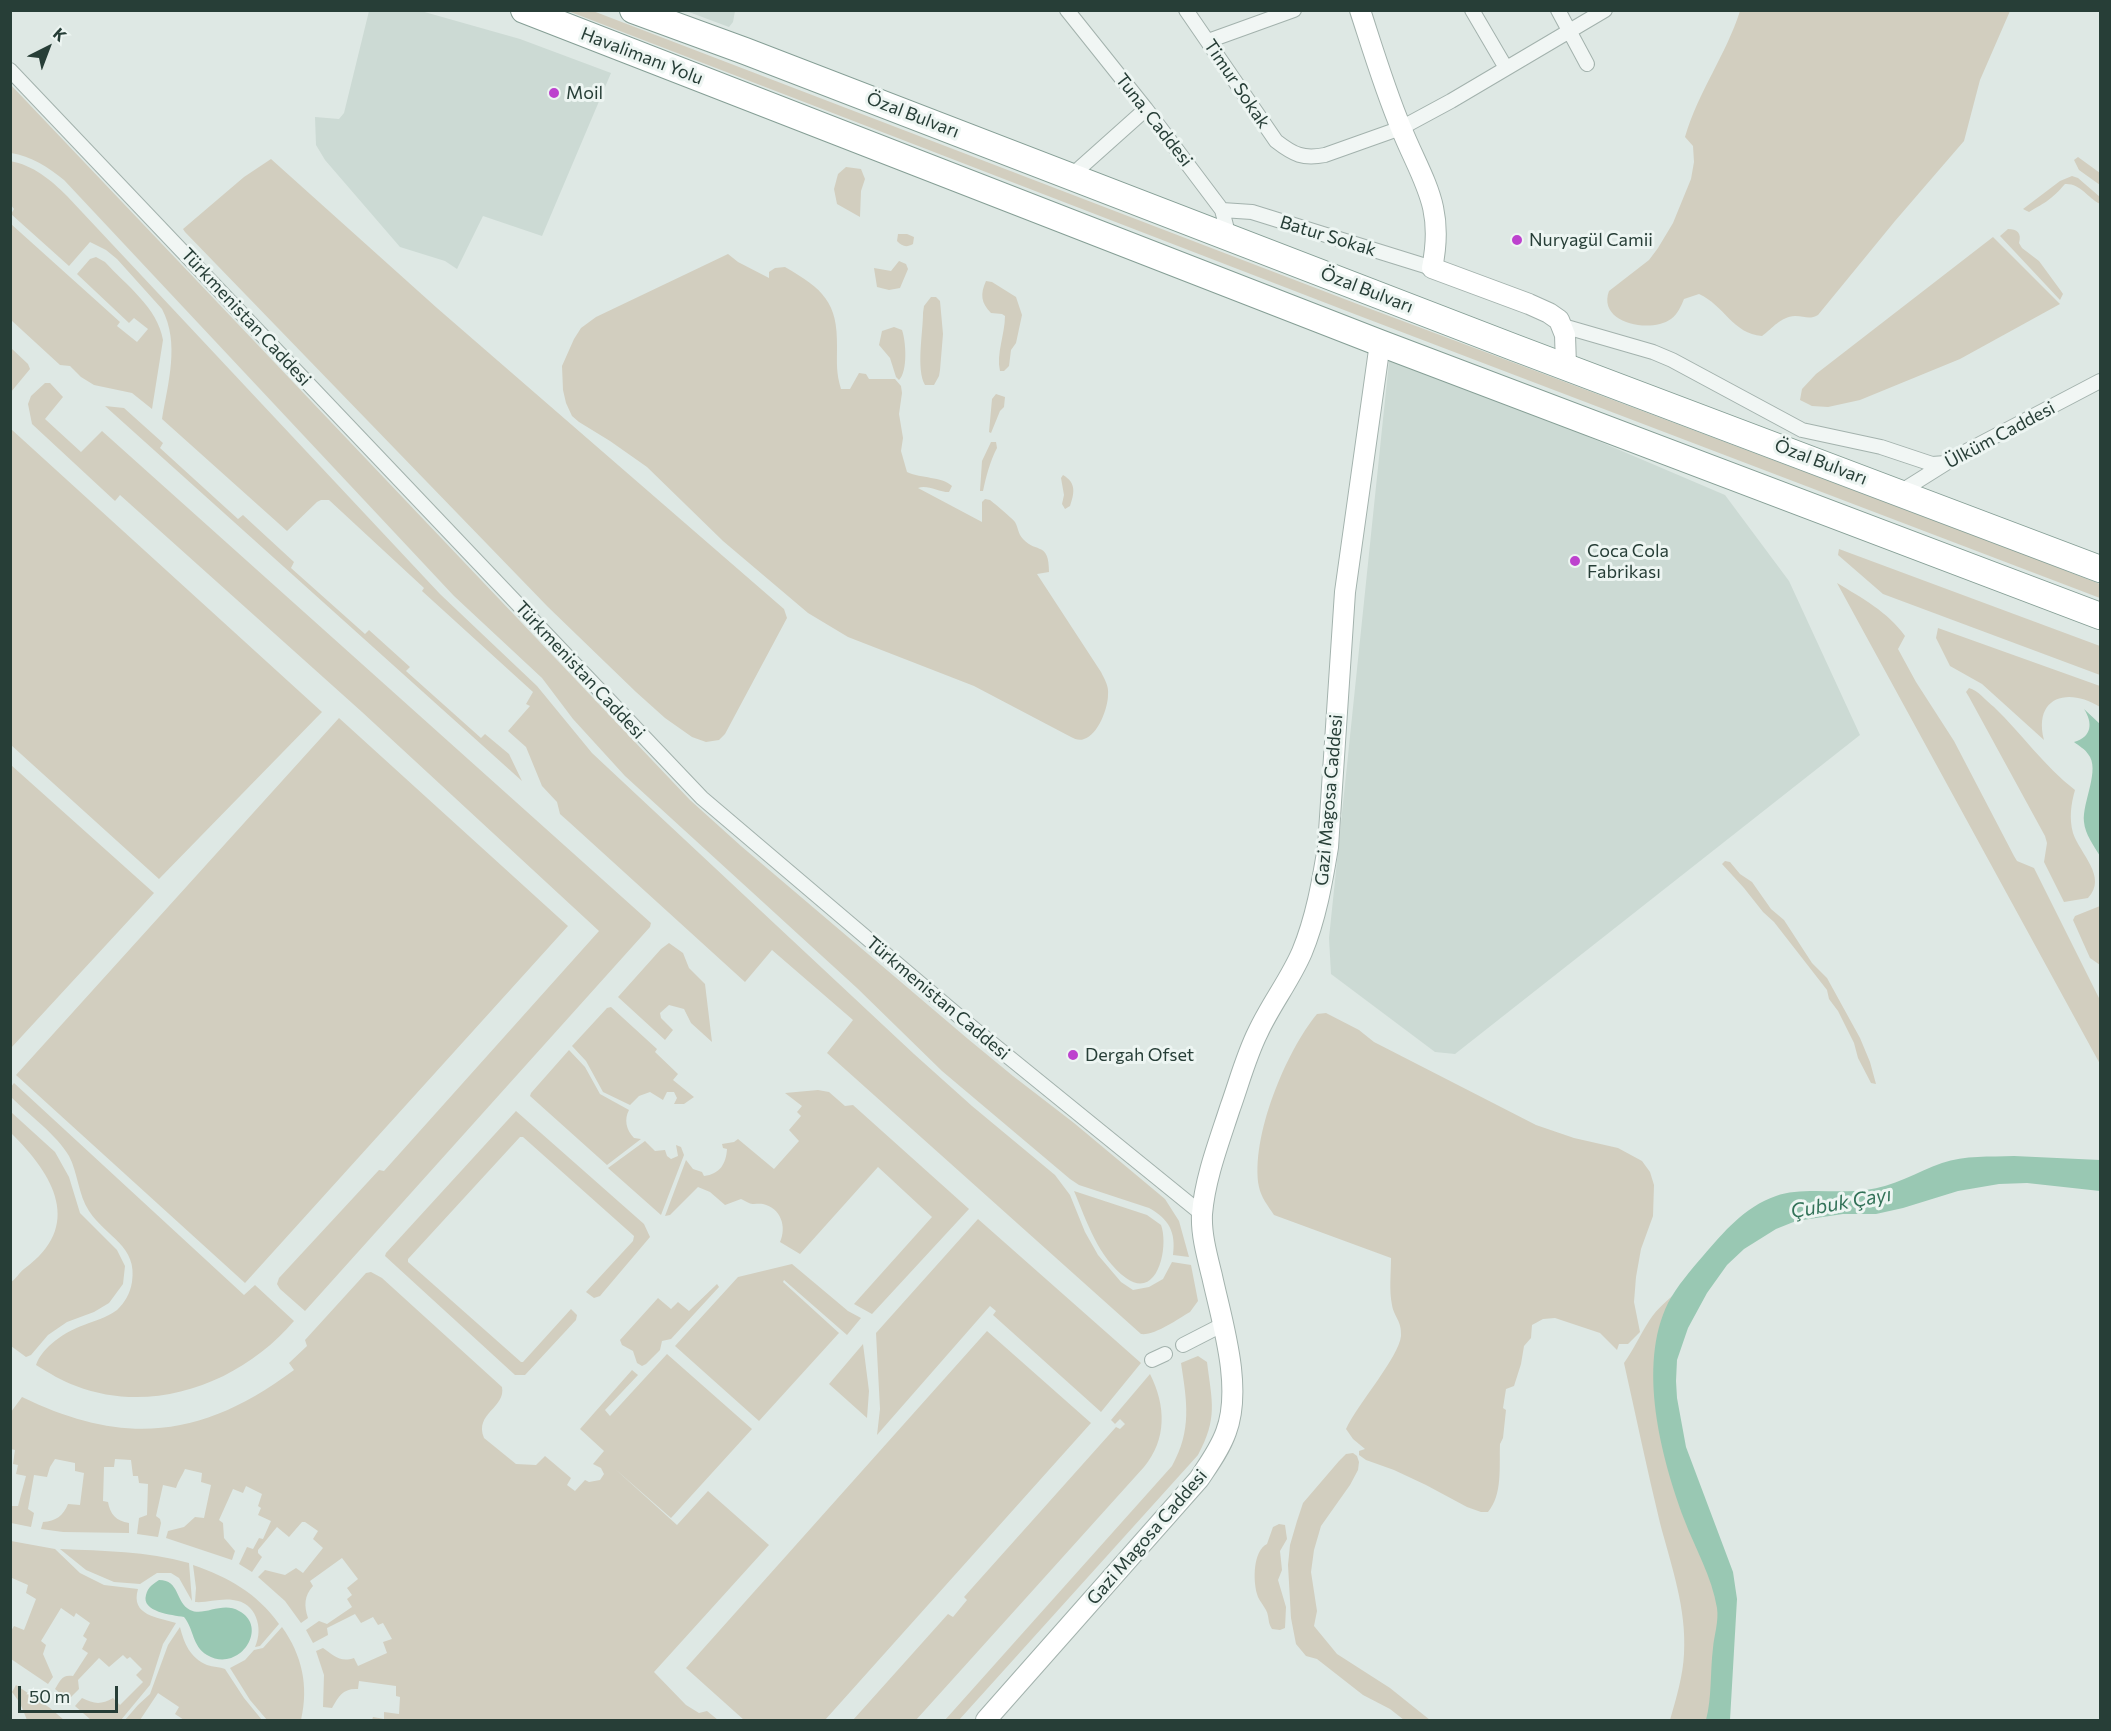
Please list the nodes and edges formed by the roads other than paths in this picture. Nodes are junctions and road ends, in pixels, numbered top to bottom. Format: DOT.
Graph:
graph roads {
  1 [pos="524,10"];
  2 [pos="633,10"];
  3 [pos="1067,10"];
  4 [pos="1186,10"];
  5 [pos="1293,10"];
  6 [pos="1360,10"];
  7 [pos="1472,10"];
  8 [pos="1558,10"];
  9 [pos="1605,10"];
  10 [pos="1570,32"];
  11 [pos="1208,41"];
  12 [pos="1587,64"];
  13 [pos="1506,68"];
  14 [pos="10,70"];
  15 [pos="1146,109"];
  16 [pos="1401,128"];
  17 [pos="1071,176"];
  18 [pos="1222,210"];
  19 [pos="1229,237"];
  20 [pos="1432,268"];
  21 [pos="1563,326"];
  22 [pos="1380,343"];
  23 [pos="1566,366"];
  24 [pos="2100,381"];
  25 [pos="1946,463"];
  26 [pos="1900,492"];
  27 [pos="2100,569"];
  28 [pos="2100,615"];
  29 [pos="1202,1214"];
  30 [pos="1222,1325"];
  31 [pos="1183,1345"];
  32 [pos="986,1720"];
  1 -- 22 [label="highway, Havalimanı Yolu"];
  2 -- 17 [label="highway, Özal Bulvarı"];
  3 -- 15 [label="street, Tuna. Caddesi"];
  4 -- 11 [label="street, Timur Sokak"];
  5 -- 11 [label="street"];
  6 -- 16 [label="street"];
  7 -- 13 [label="street"];
  8 -- 10 [label="street"];
  9 -- 10 [label="street"];
  10 -- 12 [label="street"];
  10 -- 13 [label="street"];
  11 -- 16 [label="street, Timur Sokak"];
  13 -- 16 [label="street"];
  14 -- 29 [label="street, Türkmenistan Caddesi"];
  15 -- 17 [label="street"];
  15 -- 18 [label="street, Tuna. Caddesi"];
  16 -- 20 [label="street"];
  17 -- 19 [label="highway, Özal Bulvarı"];
  18 -- 19 [label="street, Tuna. Caddesi"];
  18 -- 20 [label="street, Batur Sokak"];
  19 -- 23 [label="highway, Özal Bulvarı"];
  20 -- 21 [label="street"];
  21 -- 23 [label="street"];
  21 -- 25 [label="street"];
  22 -- 28 [label="highway"];
  22 -- 29 [label="street, Gazi Magosa Caddesi"];
  23 -- 26 [label="highway, Özal Bulvarı"];
  24 -- 25 [label="street, Ülküm Caddesi"];
  25 -- 26 [label="street, Ülküm Caddesi"];
  26 -- 27 [label="highway, Özal Bulvarı"];
  29 -- 30 [label="street, Gazi Magosa Caddesi"];
  30 -- 31 [label="street"];
  30 -- 32 [label="street, Gazi Magosa Caddesi"];
}
